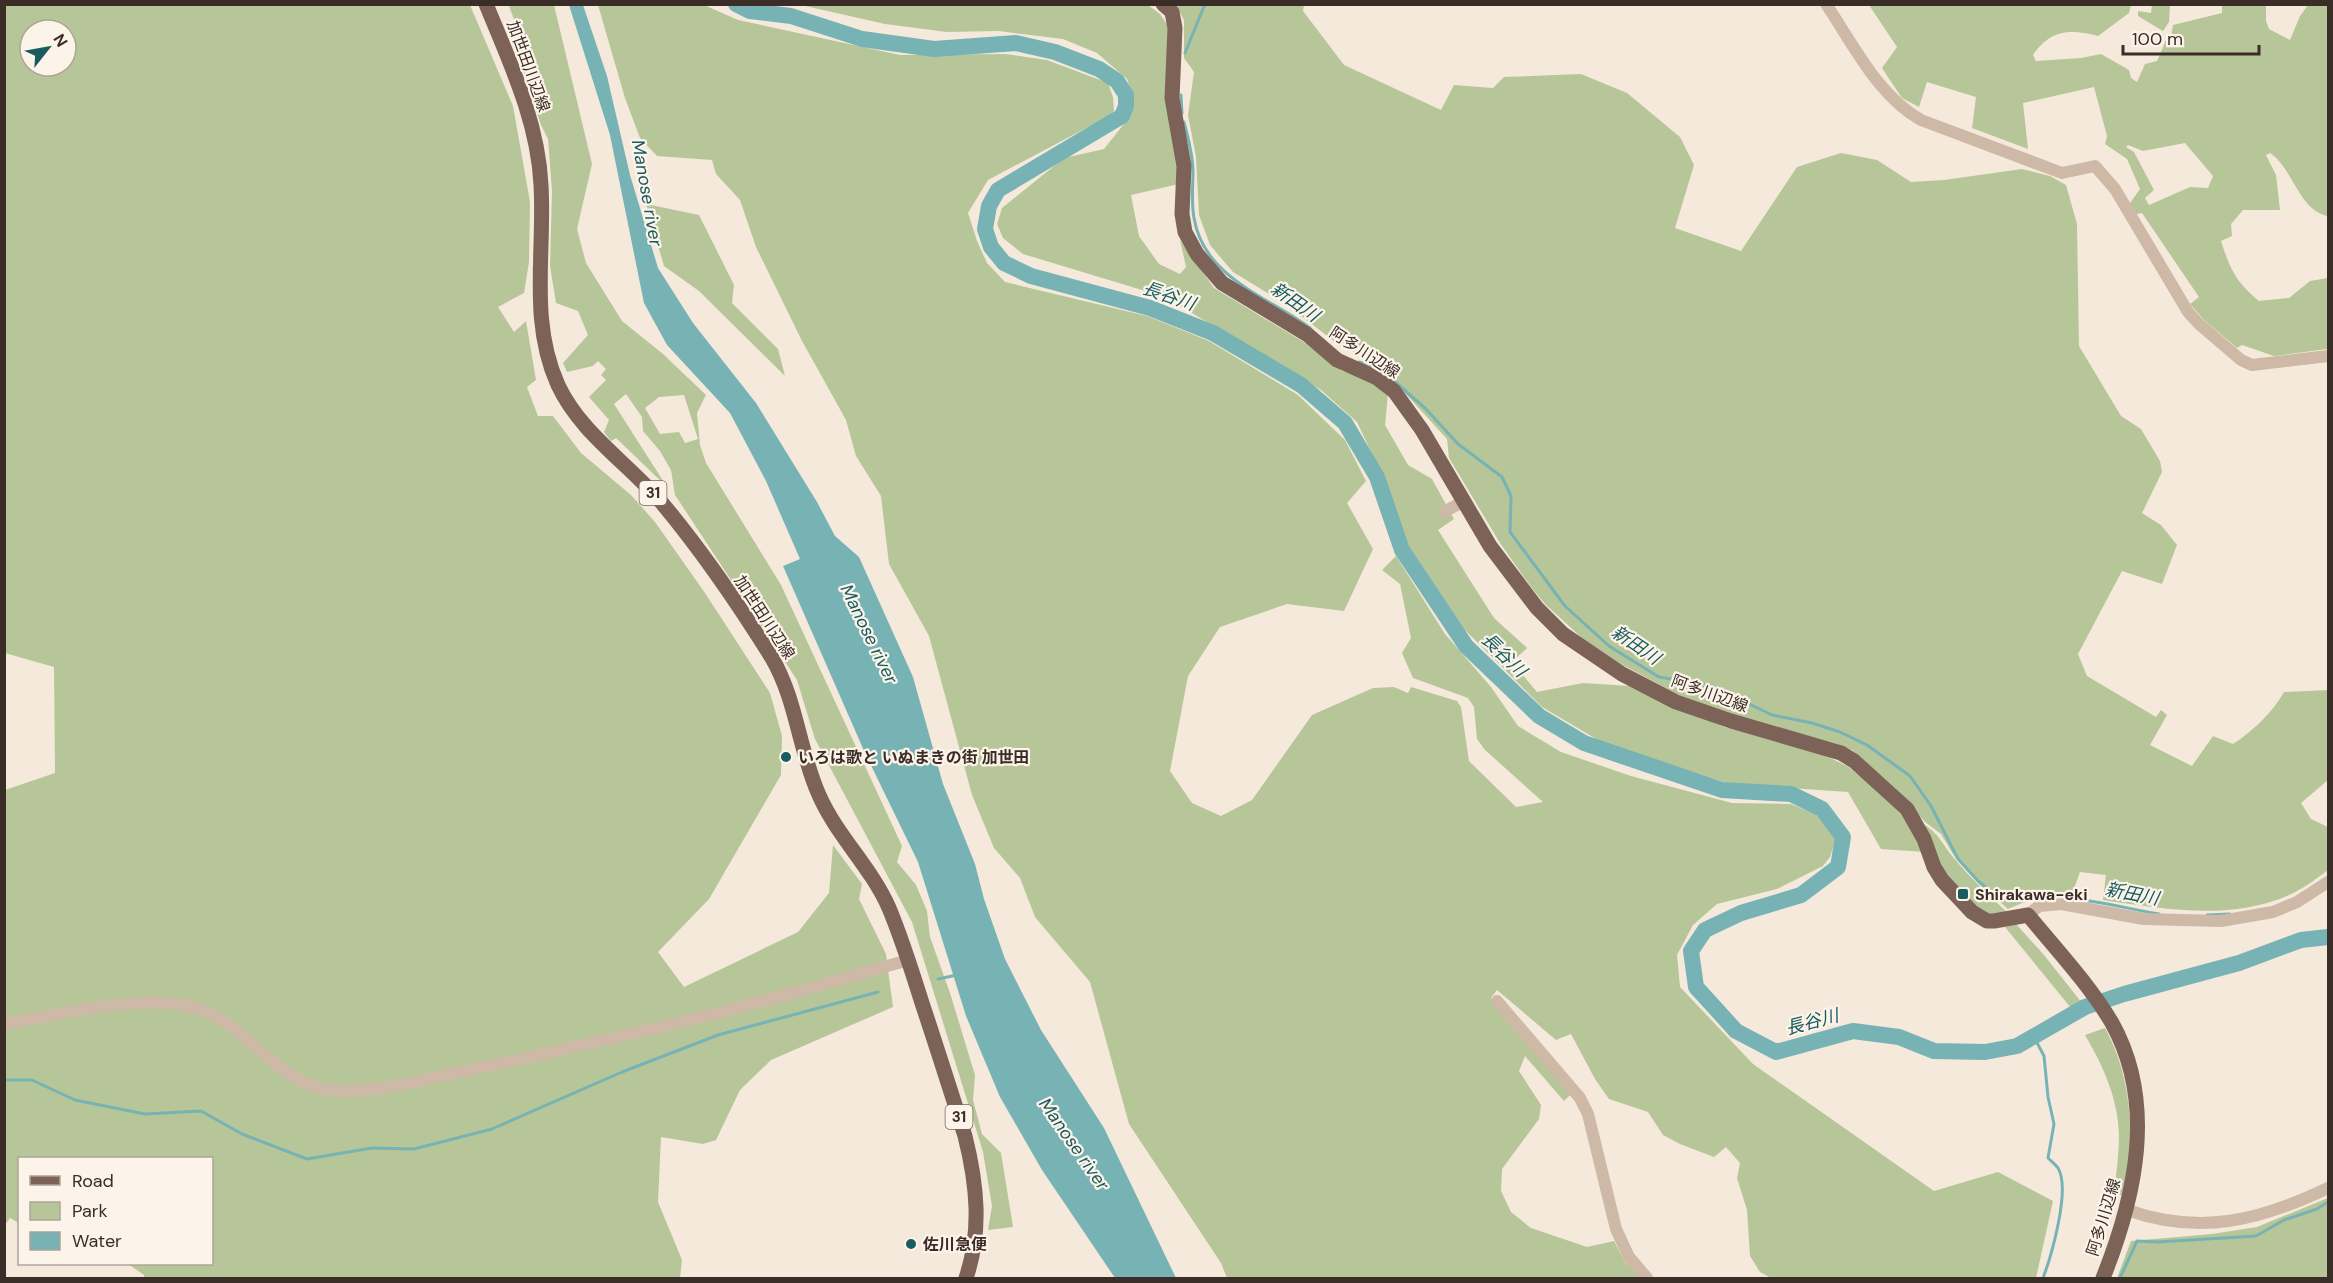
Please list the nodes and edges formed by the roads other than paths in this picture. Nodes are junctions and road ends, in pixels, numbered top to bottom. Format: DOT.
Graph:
graph roads {
  1 [pos="486,4"];
  2 [pos="1163,4"];
  3 [pos="1826,4"];
  4 [pos="2328,356"];
  5 [pos="1464,501"];
  6 [pos="1444,512"];
  7 [pos="2328,882"];
  8 [pos="2028,915"];
  9 [pos="909,960"];
  10 [pos="1497,1001"];
  11 [pos="4,1024"];
  12 [pos="2328,1188"];
  13 [pos="2127,1210"];
  14 [pos="966,1278"];
  15 [pos="1647,1278"];
  16 [pos="2103,1278"];
  1 -- 9 [label="main road, 加世田川辺線 / 31"];
  2 -- 5 [label="main road, 阿多川辺線"];
  3 -- 4 [label="street"];
  5 -- 6 [label="street"];
  5 -- 8 [label="main road, 阿多川辺線"];
  7 -- 8 [label="street"];
  8 -- 13 [label="main road, 阿多川辺線"];
  9 -- 11 [label="street"];
  9 -- 14 [label="main road, 加世田川辺線 / 31"];
  10 -- 15 [label="street"];
  12 -- 13 [label="street"];
  13 -- 16 [label="main road, 阿多川辺線"];
}
